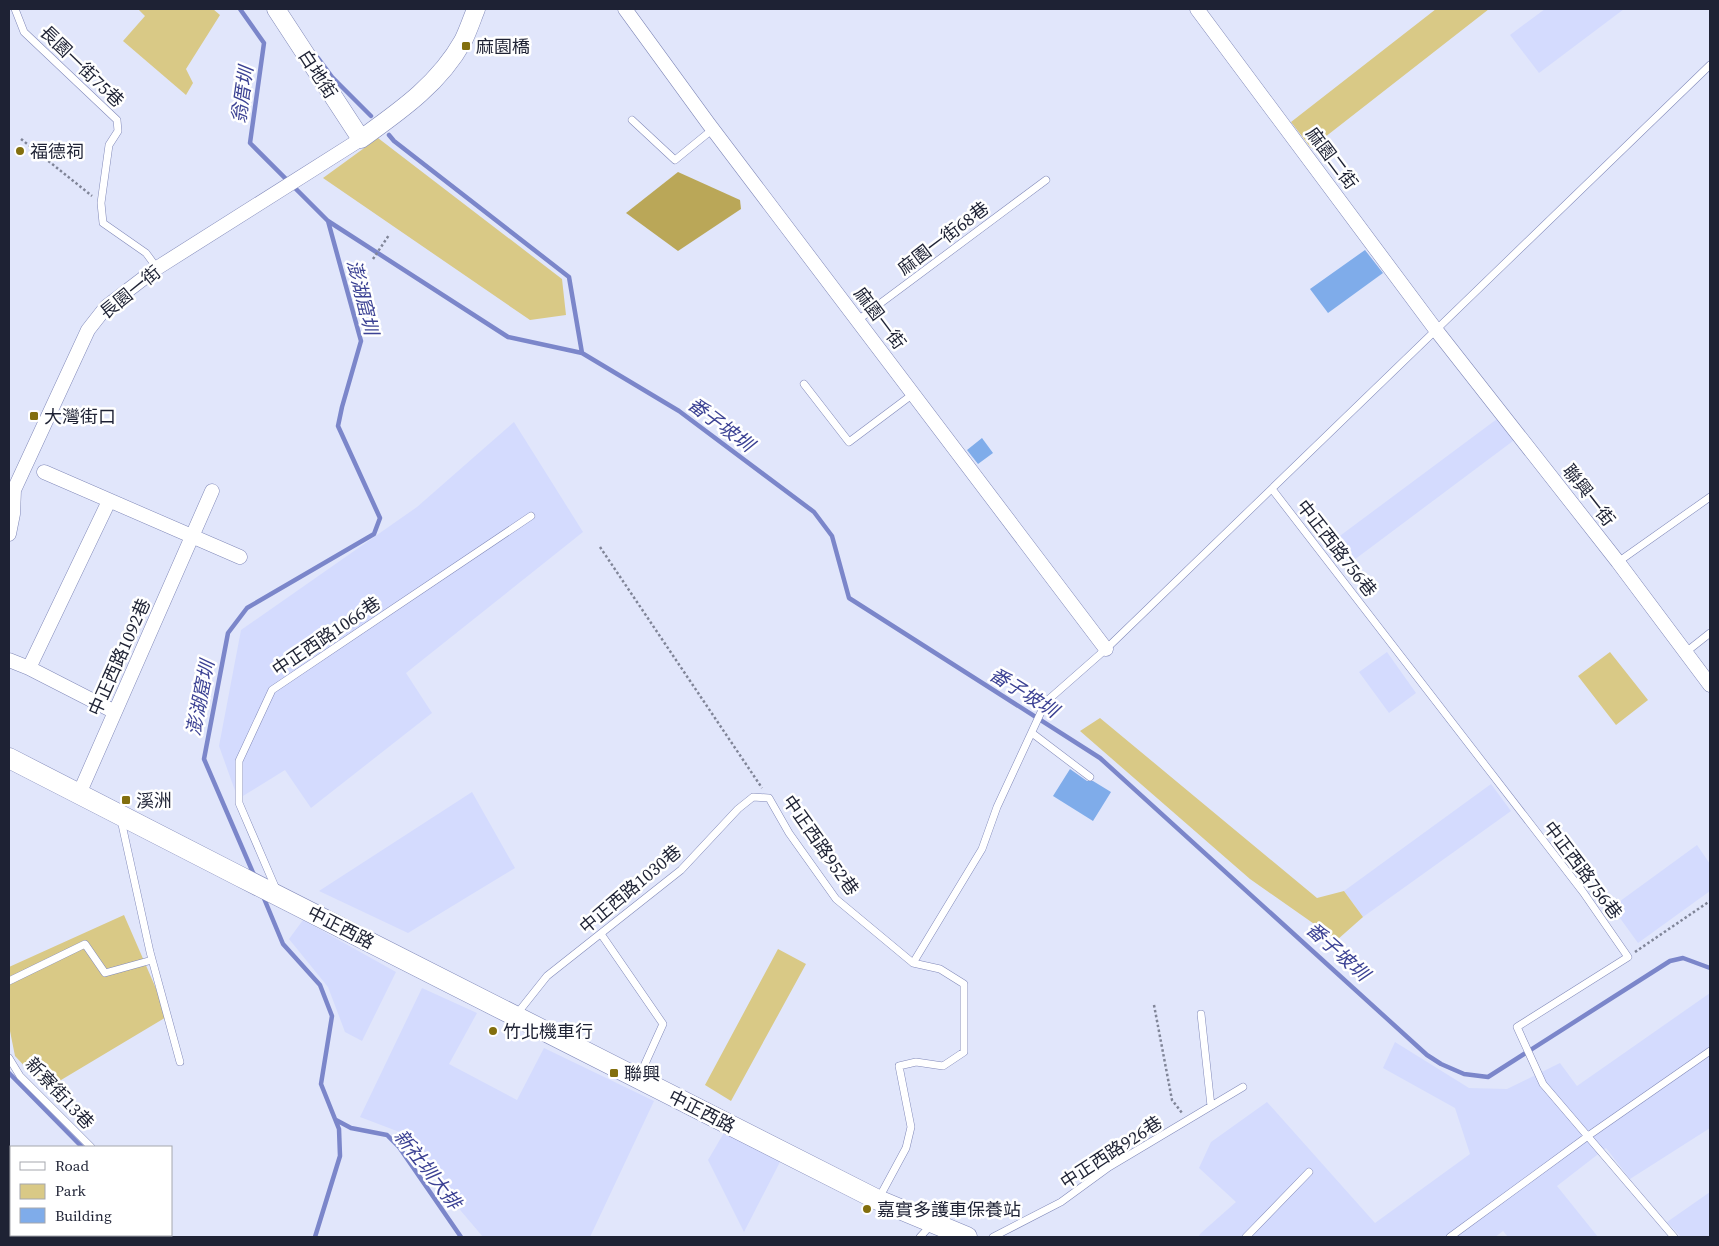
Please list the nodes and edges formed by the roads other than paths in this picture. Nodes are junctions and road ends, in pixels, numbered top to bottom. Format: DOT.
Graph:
graph roads {
  1 [pos="15,9"];
  2 [pos="276,9"];
  3 [pos="476,9"];
  4 [pos="625,9"];
  5 [pos="1198,9"];
  6 [pos="1710,65"];
  7 [pos="632,120"];
  8 [pos="713,129"];
  9 [pos="361,139"];
  10 [pos="1046,180"];
  11 [pos="157,268"];
  12 [pos="858,320"];
  13 [pos="1436,330"];
  14 [pos="804,384"];
  15 [pos="913,394"];
  16 [pos="44,472"];
  17 [pos="11,489"];
  18 [pos="1272,489"];
  19 [pos="212,491"];
  20 [pos="1710,497"];
  21 [pos="109,501"];
  22 [pos="531,516"];
  23 [pos="9,534"];
  24 [pos="192,536"];
  25 [pos="240,557"];
  26 [pos="1618,562"];
  27 [pos="1710,633"];
  28 [pos="1106,649"];
  29 [pos="1686,652"];
  30 [pos="9,660"];
  31 [pos="29,668"];
  32 [pos="1710,685"];
  33 [pos="115,712"];
  34 [pos="1032,733"];
  35 [pos="9,758"];
  36 [pos="1090,777"];
  37 [pos="79,794"];
  38 [pos="769,798"];
  39 [pos="120,815"];
  40 [pos="279,896"];
  41 [pos="601,934"];
  42 [pos="152,960"];
  43 [pos="913,963"];
  44 [pos="9,981"];
  45 [pos="1202,1014"];
  46 [pos="516,1016"];
  47 [pos="1710,1051"];
  48 [pos="9,1058"];
  49 [pos="180,1062"];
  50 [pos="638,1078"];
  51 [pos="1243,1087"];
  52 [pos="1212,1106"];
  53 [pos="1588,1136"];
  54 [pos="90,1146"];
  55 [pos="1309,1172"];
  56 [pos="878,1200"];
  57 [pos="926,1230"];
  58 [pos="967,1237"];
  59 [pos="993,1237"];
  60 [pos="1246,1237"];
  61 [pos="1450,1237"];
  62 [pos="1674,1237"];
  1 -- 11 [label="lane, 長園一街75巷"];
  2 -- 9 [label="street, 白地街"];
  3 -- 9 [label="street"];
  4 -- 8 [label="street, 麻園一街"];
  5 -- 13 [label="street, 麻園二街"];
  6 -- 13 [label="lane"];
  7 -- 8 [label="lane"];
  8 -- 12 [label="street, 麻園一街"];
  9 -- 11 [label="street, 長園一街"];
  10 -- 12 [label="lane, 麻園一街68巷"];
  11 -- 17 [label="street, 長園一街"];
  12 -- 15 [label="street, 麻園一街"];
  13 -- 18 [label="lane"];
  13 -- 26 [label="street, 聯興一街"];
  14 -- 15 [label="lane"];
  15 -- 28 [label="street, 麻園一街"];
  16 -- 21 [label="street"];
  17 -- 23 [label="street, 長園一街"];
  18 -- 28 [label="lane"];
  18 -- 53 [label="lane, 中正西路756巷"];
  19 -- 24 [label="street, 中正西路1092巷"];
  20 -- 26 [label="lane"];
  21 -- 24 [label="street"];
  21 -- 31 [label="street"];
  22 -- 40 [label="lane, 中正西路1066巷"];
  24 -- 25 [label="street"];
  24 -- 33 [label="street, 中正西路1092巷"];
  26 -- 29 [label="street, 聯興一街"];
  27 -- 29 [label="lane"];
  28 -- 34 [label="lane"];
  29 -- 32 [label="street, 聯興一街"];
  30 -- 31 [label="street"];
  31 -- 33 [label="street"];
  33 -- 37 [label="street, 中正西路1092巷"];
  34 -- 36 [label="lane"];
  34 -- 43 [label="lane"];
  35 -- 37 [label="main road"];
  37 -- 39 [label="main road"];
  38 -- 41 [label="lane, 中正西路1030巷"];
  38 -- 43 [label="lane, 中正西路952巷"];
  39 -- 40 [label="main road, 中正西路"];
  39 -- 42 [label="lane"];
  40 -- 46 [label="main road, 中正西路"];
  41 -- 46 [label="lane, 中正西路1030巷"];
  41 -- 50 [label="lane"];
  42 -- 44 [label="lane"];
  42 -- 49 [label="lane"];
  43 -- 56 [label="lane, 中正西路952巷"];
  45 -- 52 [label="lane"];
  46 -- 50 [label="main road, 中正西路"];
  47 -- 53 [label="lane"];
  48 -- 54 [label="lane, 新寮街13巷"];
  50 -- 56 [label="main road, 中正西路"];
  51 -- 52 [label="lane, 中正西路926巷"];
  52 -- 59 [label="lane, 中正西路926巷"];
  53 -- 61 [label="lane"];
  53 -- 62 [label="lane"];
  55 -- 60 [label="lane"];
  56 -- 57 [label="main road, 中正西路"];
  57 -- 58 [label="main road, 中正西路"];
}
